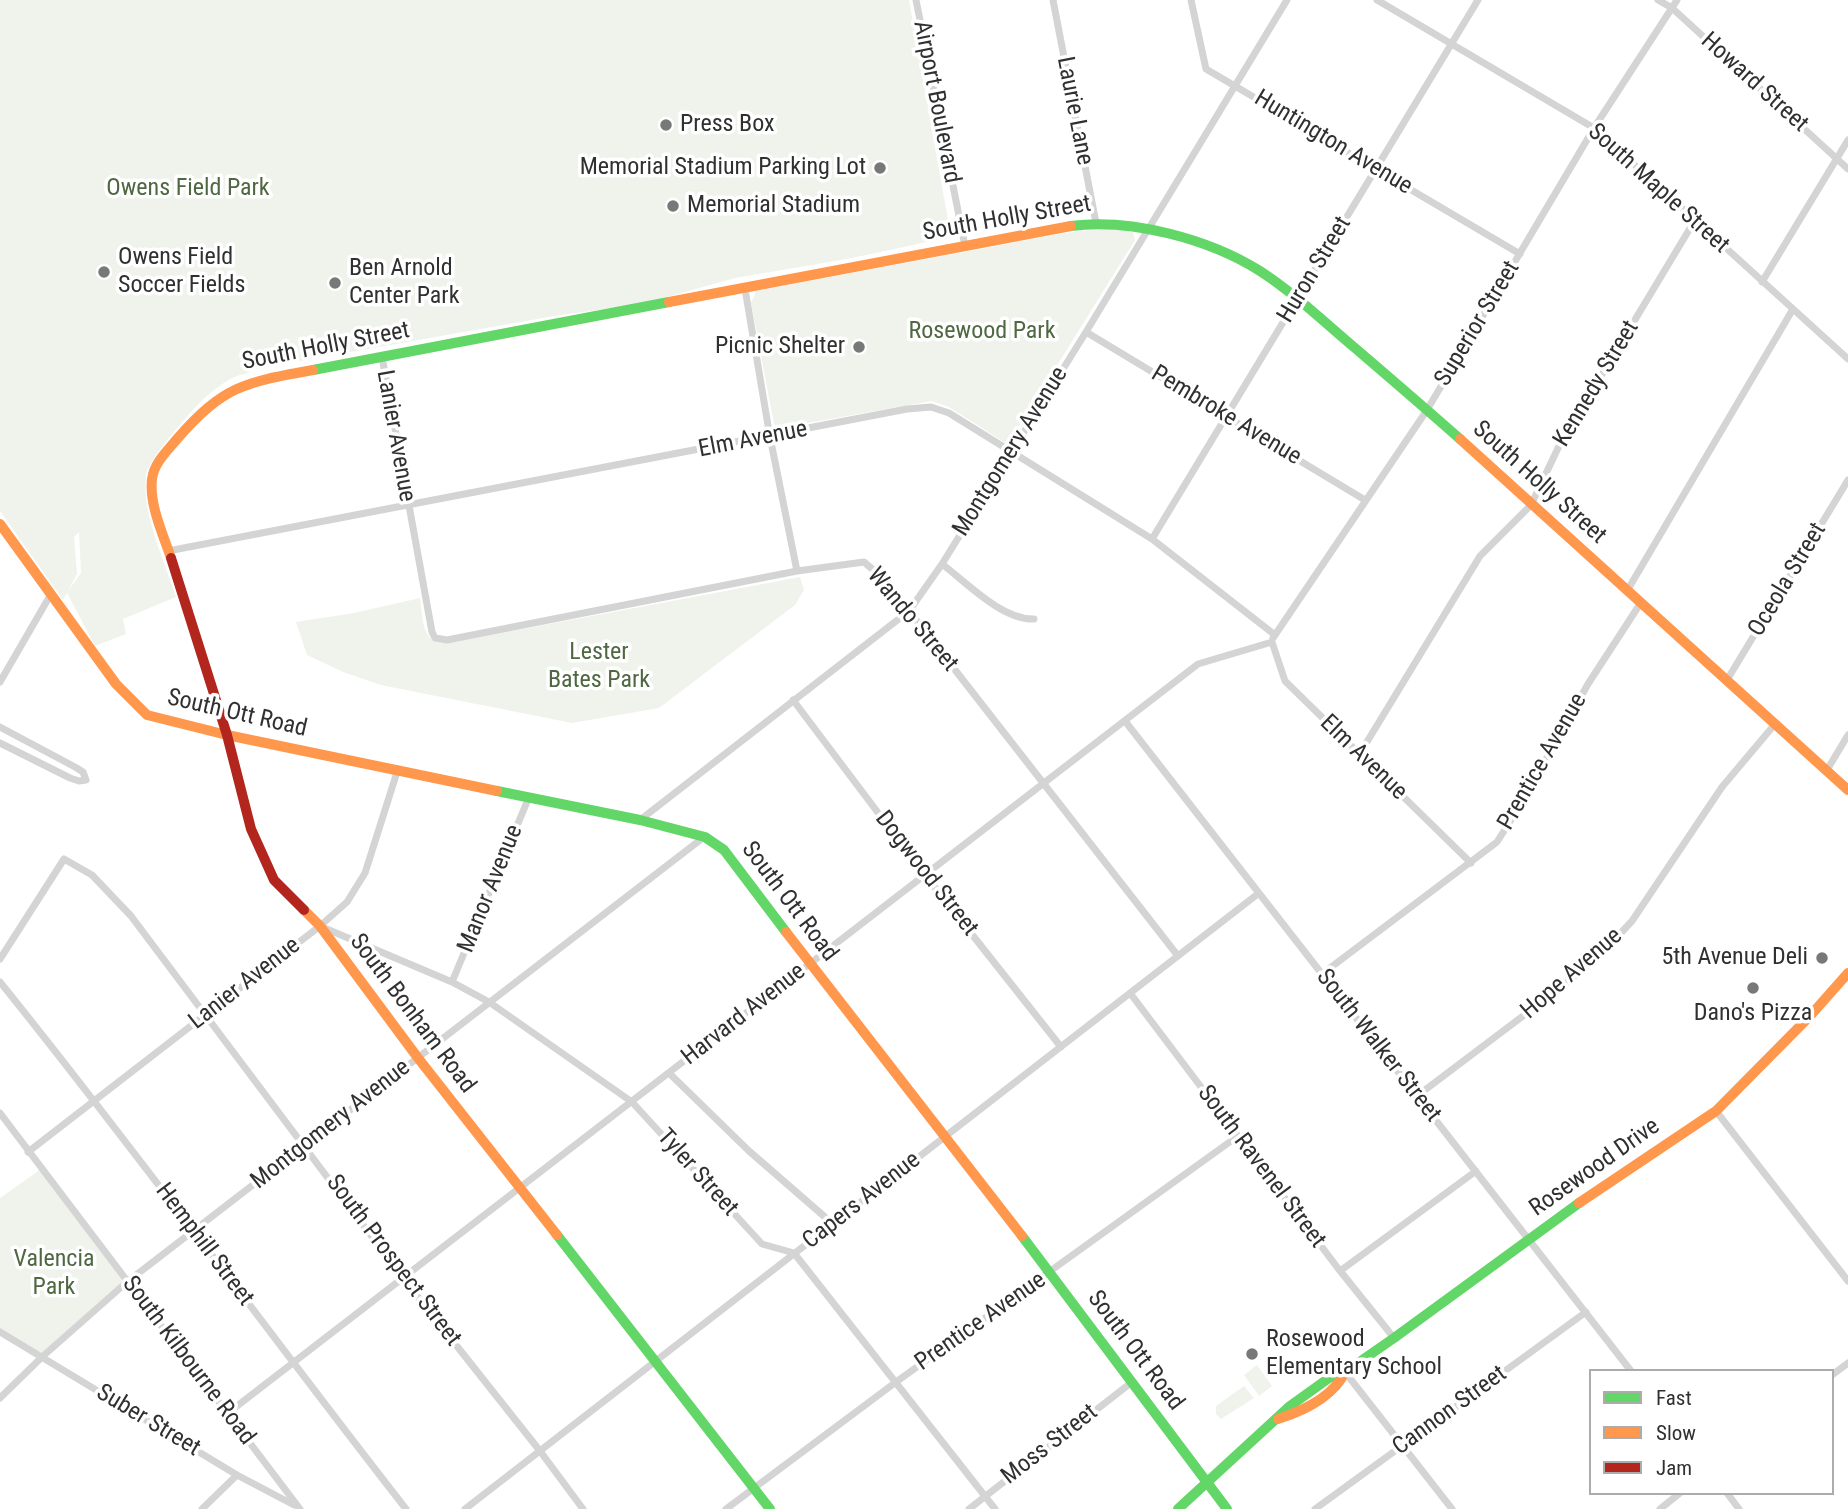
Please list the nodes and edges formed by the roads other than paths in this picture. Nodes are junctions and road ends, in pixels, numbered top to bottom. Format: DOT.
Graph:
graph roads {
  1 [pos="916,0"];
  2 [pos="1053,0"];
  3 [pos="1191,0"];
  4 [pos="1287,0"];
  5 [pos="1377,0"];
  6 [pos="1478,0"];
  7 [pos="1658,0"];
  8 [pos="1677,0"];
  9 [pos="1672,8"];
  10 [pos="1451,44"];
  11 [pos="1236,85"];
  12 [pos="1594,128"];
  13 [pos="1848,140"];
  14 [pos="1836,158"];
  15 [pos="1376,168"];
  16 [pos="1848,169"];
  17 [pos="1695,220"];
  18 [pos="1096,223"];
  19 [pos="1148,228"];
  20 [pos="965,246"];
  21 [pos="1520,254"];
  22 [pos="1762,282"];
  23 [pos="745,289"];
  24 [pos="1297,299"];
  25 [pos="1793,309"];
  26 [pos="1086,332"];
  27 [pos="382,357"];
  28 [pos="1848,359"];
  29 [pos="1427,410"];
  30 [pos="1226,415"];
  31 [pos="770,437"];
  32 [pos="1010,452"];
  33 [pos="1848,480"];
  34 [pos="151,481"];
  35 [pos="1365,500"];
  36 [pos="1531,505"];
  37 [pos="407,506"];
  38 [pos="0,524"];
  39 [pos="1152,539"];
  40 [pos="168,551"];
  41 [pos="942,564"];
  42 [pos="797,571"];
  43 [pos="1626,591"];
  44 [pos="51,594"];
  45 [pos="1640,604"];
  46 [pos="909,611"];
  47 [pos="1034,619"];
  48 [pos="435,638"];
  49 [pos="1273,639"];
  50 [pos="3,671"];
  51 [pos="1727,680"];
  52 [pos="0,682"];
  53 [pos="793,700"];
  54 [pos="1125,721"];
  55 [pos="1775,724"];
  56 [pos="0,727"];
  57 [pos="1848,735"];
  58 [pos="227,736"];
  59 [pos="0,743"];
  60 [pos="1359,755"];
  61 [pos="398,769"];
  62 [pos="1827,770"];
  63 [pos="1043,784"];
  64 [pos="1848,789"];
  65 [pos="529,797"];
  66 [pos="640,820"];
  67 [pos="705,836"];
  68 [pos="1471,863"];
  69 [pos="925,875"];
  70 [pos="1259,893"];
  71 [pos="320,926"];
  72 [pos="1178,956"];
  73 [pos="0,959"];
  74 [pos="810,964"];
  75 [pos="1322,974"];
  76 [pos="1846,980"];
  77 [pos="0,982"];
  78 [pos="453,982"];
  79 [pos="1130,993"];
  80 [pos="489,1002"];
  81 [pos="204,1016"];
  82 [pos="1061,1047"];
  83 [pos="418,1058"];
  84 [pos="669,1073"];
  85 [pos="1417,1096"];
  86 [pos="96,1100"];
  87 [pos="632,1102"];
  88 [pos="1716,1111"];
  89 [pos="0,1113"];
  90 [pos="1238,1136"];
  91 [pos="945,1137"];
  92 [pos="304,1145"];
  93 [pos="28,1152"];
  94 [pos="1476,1171"];
  95 [pos="519,1189"];
  96 [pos="833,1224"];
  97 [pos="194,1230"];
  98 [pos="1529,1239"];
  99 [pos="794,1254"];
  100 [pos="1340,1271"];
  101 [pos="1050,1272"];
  102 [pos="403,1278"];
  103 [pos="1848,1281"];
  104 [pos="127,1282"];
  105 [pos="1586,1312"];
  106 [pos="0,1332"];
  107 [pos="1394,1338"];
  108 [pos="42,1357"];
  109 [pos="654,1362"];
  110 [pos="293,1364"];
  111 [pos="1629,1369"];
  112 [pos="1345,1372"];
  113 [pos="896,1382"];
  114 [pos="1132,1382"];
  115 [pos="0,1398"];
  116 [pos="228,1413"];
  117 [pos="1402,1445"];
  118 [pos="540,1451"];
  119 [pos="237,1475"];
  120 [pos="1207,1482"];
  121 [pos="754,1486"];
  122 [pos="1678,1495"];
  123 [pos="985,1496"];
  124 [pos="299,1508"];
  125 [pos="202,1509"];
  126 [pos="406,1509"];
  127 [pos="465,1509"];
  128 [pos="583,1509"];
  129 [pos="726,1509"];
  130 [pos="770,1509"];
  131 [pos="969,1509"];
  132 [pos="995,1509"];
  133 [pos="1178,1509"];
  134 [pos="1227,1509"];
  135 [pos="1314,1509"];
  136 [pos="1452,1509"];
  137 [pos="1660,1509"];
  1 -- 20 [label="street, Airport Boulevard"];
  2 -- 18 [label="street, Laurie Lane"];
  3 -- 11 [label="street, Huntington Avenue"];
  4 -- 11 [label="street, Montgomery Avenue"];
  5 -- 10 [label="street, South Maple Street"];
  6 -- 10 [label="street, Huron Street"];
  7 -- 9 [label="street, Howard Street"];
  8 -- 9 [label="street, Superior Street"];
  9 -- 12 [label="street, Superior Street"];
  9 -- 14 [label="street, Howard Street"];
  10 -- 12 [label="street, South Maple Street"];
  10 -- 15 [label="street, Huron Street"];
  11 -- 15 [label="street, Huntington Avenue"];
  11 -- 19 [label="street, Montgomery Avenue"];
  12 -- 17 [label="street, South Maple Street"];
  12 -- 21 [label="street, Superior Street"];
  13 -- 14 [label="street"];
  14 -- 16 [label="street, Howard Street"];
  14 -- 22 [label="street"];
  15 -- 21 [label="street, Huntington Avenue"];
  15 -- 24 [label="street, Huron Street"];
  17 -- 22 [label="street, South Maple Street"];
  17 -- 36 [label="street, Kennedy Street"];
  18 -- 19 [label="street, South Holly Street"];
  18 -- 20 [label="street, South Holly Street"];
  19 -- 24 [label="street, South Holly Street"];
  19 -- 26 [label="street, Montgomery Avenue"];
  20 -- 23 [label="street, South Holly Street"];
  21 -- 29 [label="street, Superior Street"];
  22 -- 25 [label="street, South Maple Street"];
  23 -- 27 [label="street, South Holly Street"];
  23 -- 31 [label="street"];
  24 -- 29 [label="street, South Holly Street"];
  24 -- 30 [label="street, Huron Street"];
  25 -- 28 [label="street, South Maple Street"];
  25 -- 43 [label="street"];
  26 -- 30 [label="street, Pembroke Avenue"];
  26 -- 32 [label="street, Montgomery Avenue"];
  27 -- 34 [label="street, South Holly Street"];
  27 -- 37 [label="street, Lanier Avenue"];
  29 -- 35 [label="street, Superior Street"];
  29 -- 36 [label="street, South Holly Street"];
  30 -- 35 [label="street, Pembroke Avenue"];
  30 -- 39 [label="street, Huron Street"];
  31 -- 32 [label="street, Elm Avenue"];
  31 -- 37 [label="street, Elm Avenue"];
  31 -- 42 [label="street"];
  32 -- 39 [label="street, Elm Avenue"];
  32 -- 41 [label="street, Montgomery Avenue"];
  33 -- 51 [label="street, Oceola Street"];
  34 -- 40 [label="street, South Bonham Road"];
  35 -- 49 [label="street, Superior Street"];
  36 -- 43 [label="street, South Holly Street"];
  36 -- 60 [label="street, Kennedy Street"];
  37 -- 40 [label="street, Elm Avenue"];
  37 -- 48 [label="street, Lanier Avenue"];
  38 -- 44 [label="street, South Ott Road"];
  39 -- 49 [label="street, Elm Avenue"];
  40 -- 58 [label="street, South Bonham Road"];
  41 -- 46 [label="street, Montgomery Avenue"];
  41 -- 47 [label="street"];
  42 -- 46 [label="street, Wando Street"];
  42 -- 48 [label="street, Wando Street"];
  43 -- 45 [label="street, South Holly Street"];
  44 -- 50 [label="street"];
  44 -- 58 [label="street, South Ott Road"];
  45 -- 51 [label="street, South Holly Street"];
  45 -- 68 [label="street, Prentice Avenue"];
  46 -- 53 [label="street, Montgomery Avenue"];
  46 -- 63 [label="street, Wando Street"];
  49 -- 54 [label="street, Harvard Avenue"];
  49 -- 60 [label="street, Elm Avenue"];
  50 -- 52 [label="street"];
  51 -- 55 [label="street, South Holly Street"];
  53 -- 66 [label="street, Montgomery Avenue"];
  53 -- 69 [label="street, Dogwood Street"];
  54 -- 63 [label="street, Harvard Avenue"];
  54 -- 70 [label="street, South Walker Street"];
  55 -- 62 [label="street, South Holly Street"];
  55 -- 85 [label="street, Hope Avenue"];
  56 -- 59 [label="street"];
  57 -- 62 [label="street"];
  58 -- 61 [label="street, South Ott Road"];
  58 -- 71 [label="street, South Bonham Road"];
  60 -- 68 [label="street, Elm Avenue"];
  61 -- 65 [label="street, South Ott Road"];
  61 -- 71 [label="street, Lanier Avenue"];
  62 -- 64 [label="street, South Holly Street"];
  63 -- 69 [label="street, Harvard Avenue"];
  63 -- 72 [label="street, Wando Street"];
  65 -- 66 [label="street, South Ott Road"];
  65 -- 78 [label="street, Manor Avenue"];
  66 -- 67 [label="street, South Ott Road"];
  67 -- 74 [label="street, South Ott Road"];
  67 -- 80 [label="street, Montgomery Avenue"];
  68 -- 75 [label="street, Prentice Avenue"];
  69 -- 74 [label="street, Harvard Avenue"];
  69 -- 82 [label="street, Dogwood Street"];
  70 -- 72 [label="street, Capers Avenue"];
  70 -- 75 [label="street, South Walker Street"];
  71 -- 78 [label="street, Tyler Street"];
  71 -- 81 [label="street, Lanier Avenue"];
  71 -- 83 [label="street, South Bonham Road"];
  72 -- 79 [label="street, Capers Avenue"];
  73 -- 81 [label="street, South Prospect Street"];
  74 -- 84 [label="street, Harvard Avenue"];
  74 -- 91 [label="street, South Ott Road"];
  75 -- 85 [label="street, South Walker Street"];
  76 -- 88 [label="street, Rosewood Drive"];
  77 -- 86 [label="street, Hemphill Street"];
  78 -- 80 [label="street, Tyler Street"];
  79 -- 82 [label="street, Capers Avenue"];
  79 -- 90 [label="street, South Ravenel Street"];
  80 -- 83 [label="street, Montgomery Avenue"];
  80 -- 87 [label="street, Tyler Street"];
  81 -- 86 [label="street, Lanier Avenue"];
  81 -- 92 [label="street, South Prospect Street"];
  82 -- 91 [label="street, Capers Avenue"];
  83 -- 92 [label="street, Montgomery Avenue"];
  83 -- 95 [label="street, South Bonham Road"];
  84 -- 87 [label="street, Harvard Avenue"];
  84 -- 96 [label="street, Tyler Street"];
  85 -- 94 [label="street, South Walker Street"];
  86 -- 93 [label="street, Lanier Avenue"];
  86 -- 97 [label="street, Hemphill Street"];
  87 -- 95 [label="street, Harvard Avenue"];
  87 -- 99 [label="street, Tyler Street"];
  88 -- 98 [label="street, Rosewood Drive"];
  88 -- 103 [label="street"];
  89 -- 93 [label="street, South Kilbourne Road"];
  90 -- 100 [label="street, South Ravenel Street"];
  90 -- 101 [label="street, Prentice Avenue"];
  91 -- 96 [label="street, Capers Avenue"];
  91 -- 101 [label="street, South Ott Road"];
  92 -- 97 [label="street, Montgomery Avenue"];
  92 -- 102 [label="street, South Prospect Street"];
  93 -- 104 [label="street, South Kilbourne Road"];
  94 -- 98 [label="street, South Walker Street"];
  94 -- 100 [label="street"];
  95 -- 102 [label="street, Harvard Avenue"];
  95 -- 109 [label="street, South Bonham Road"];
  96 -- 99 [label="street, Capers Avenue"];
  97 -- 104 [label="street, Montgomery Avenue"];
  97 -- 110 [label="street, Hemphill Street"];
  98 -- 105 [label="street, South Walker Street"];
  98 -- 107 [label="street, Rosewood Drive"];
  99 -- 109 [label="street, Capers Avenue"];
  99 -- 113 [label="street"];
  100 -- 107 [label="street, South Ravenel Street"];
  101 -- 113 [label="street, Prentice Avenue"];
  101 -- 114 [label="street, South Ott Road"];
  102 -- 110 [label="street, Harvard Avenue"];
  102 -- 118 [label="street, South Prospect Street"];
  104 -- 108 [label="street, Montgomery Avenue"];
  104 -- 116 [label="street, South Kilbourne Road"];
  105 -- 111 [label="street, South Walker Street"];
  105 -- 117 [label="street, Cannon Street"];
  106 -- 108 [label="street, Suber Street"];
  107 -- 112 [label="street, Rosewood Drive"];
  108 -- 115 [label="street, Montgomery Avenue"];
  108 -- 119 [label="street, Suber Street"];
  109 -- 118 [label="street, Capers Avenue"];
  109 -- 121 [label="street, South Bonham Road"];
  110 -- 116 [label="street, Harvard Avenue"];
  110 -- 126 [label="street, Hemphill Street"];
  112 -- 117 [label="street"];
  112 -- 120 [label="street, Rosewood Drive"];
  113 -- 121 [label="street, Prentice Avenue"];
  113 -- 123 [label="street"];
  114 -- 120 [label="street, South Ott Road"];
  114 -- 123 [label="street, Moss Street"];
  116 -- 124 [label="street, South Kilbourne Road"];
  117 -- 135 [label="street, Cannon Street"];
  117 -- 136 [label="street"];
  118 -- 127 [label="street, Capers Avenue"];
  118 -- 128 [label="street, South Prospect Street"];
  119 -- 124 [label="street, Suber Street"];
  119 -- 125 [label="street"];
  120 -- 133 [label="street, Rosewood Drive"];
  120 -- 134 [label="street, South Ott Road"];
  121 -- 129 [label="street, Prentice Avenue"];
  121 -- 130 [label="street, South Bonham Road"];
  122 -- 137 [label="street"];
  123 -- 131 [label="street, Moss Street"];
  123 -- 132 [label="street"];
}
